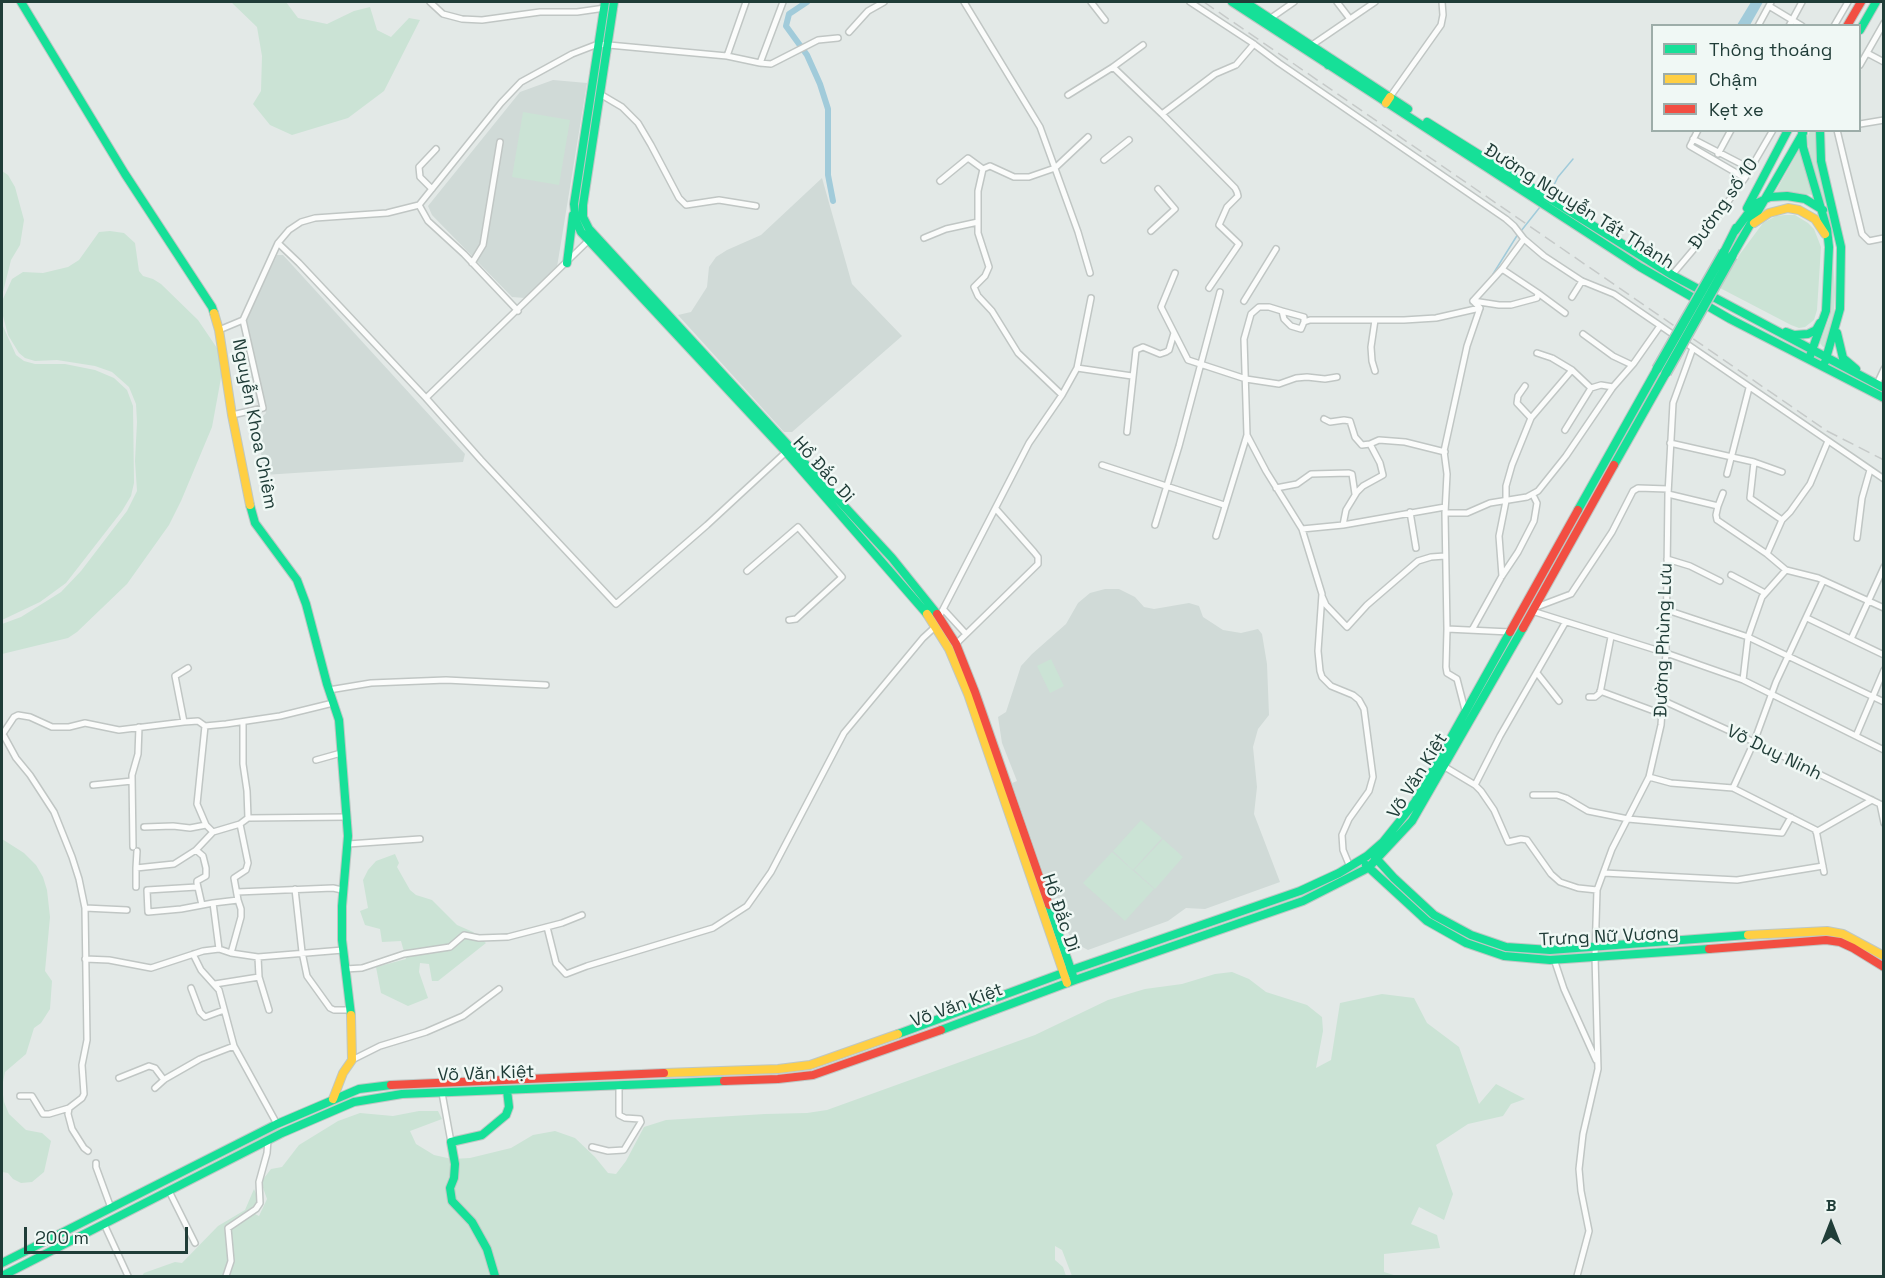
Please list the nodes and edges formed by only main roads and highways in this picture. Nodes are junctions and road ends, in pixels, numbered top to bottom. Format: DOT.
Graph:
graph roads {
  1 [pos="21,2"];
  2 [pos="1232,2"];
  3 [pos="1245,2"];
  4 [pos="1861,2"];
  5 [pos="1876,2"];
  6 [pos="609,5"];
  7 [pos="1269,21"];
  8 [pos="1848,24"];
  9 [pos="1861,28"];
  10 [pos="603,44"];
  11 [pos="1330,62"];
  12 [pos="1787,132"];
  13 [pos="1802,132"];
  14 [pos="1820,132"];
  15 [pos="1767,198"];
  16 [pos="574,204"];
  17 [pos="1551,205"];
  18 [pos="1821,209"];
  19 [pos="580,219"];
  20 [pos="1739,234"];
  21 [pos="1829,247"];
  22 [pos="1841,247"];
  23 [pos="606,253"];
  24 [pos="567,262"];
  25 [pos="1735,309"];
  26 [pos="1825,316"];
  27 [pos="1836,328"];
  28 [pos="677,330"];
  29 [pos="1810,355"];
  30 [pos="1824,363"];
  31 [pos="1881,387"];
  32 [pos="1884,398"];
  33 [pos="940,618"];
  34 [pos="1514,634"];
  35 [pos="1452,745"];
  36 [pos="1374,856"];
  37 [pos="1362,859"];
  38 [pos="1368,868"];
  39 [pos="1199,932"];
  40 [pos="1736,941"];
  41 [pos="1554,955"];
  42 [pos="1884,956"];
  43 [pos="1884,967"];
  44 [pos="1069,977"];
  45 [pos="778,1074"];
  46 [pos="507,1079"];
  47 [pos="507,1090"];
  48 [pos="333,1099"];
  49 [pos="337,1109"];
  50 [pos="136,1196"];
  51 [pos="141,1205"];
  52 [pos="4,1262"];
  53 [pos="6,1274"];
  54 [pos="495,1276"];
  1 -- 48 [label="main road, Nguyễn Khoa Chiêm"];
  2 -- 7 [label="main road"];
  3 -- 7 [label="main road"];
  4 -- 8 [label="main road"];
  5 -- 9 [label="main road"];
  6 -- 10 [label="main road, Hồ Đắc Di"];
  7 -- 11 [label="main road, Đường Nguyễn Tất Thành"];
  7 -- 11 [label="main road, Đường Nguyễn Tất Thành"];
  10 -- 16 [label="main road, Hồ Đắc Di"];
  10 -- 19 [label="main road, Hồ Đắc Di"];
  11 -- 17 [label="main road, Đường Nguyễn Tất Thành"];
  12 -- 20 [label="main road"];
  13 -- 15 [label="main road"];
  13 -- 18 [label="main road"];
  14 -- 22 [label="main road"];
  15 -- 18 [label="main road"];
  15 -- 20 [label="main road"];
  16 -- 19 [label="main road, Hồ Đắc Di"];
  16 -- 24 [label="main road"];
  17 -- 25 [label="main road, Đường Nguyễn Tất Thành"];
  17 -- 29 [label="main road, Đường Nguyễn Tất Thành"];
  18 -- 21 [label="main road"];
  18 -- 22 [label="main road"];
  19 -- 23 [label="main road, Hồ Đắc Di"];
  19 -- 23 [label="main road, Hồ Đắc Di"];
  20 -- 21 [label="main road"];
  20 -- 34 [label="main road, Võ Văn Kiệt, bridge"];
  21 -- 26 [label="main road"];
  22 -- 27 [label="main road"];
  23 -- 28 [label="main road, Hồ Đắc Di"];
  25 -- 26 [label="main road"];
  25 -- 29 [label="main road, Đường Nguyễn Tất Thành"];
  26 -- 29 [label="main road"];
  27 -- 30 [label="main road"];
  27 -- 31 [label="main road"];
  28 -- 33 [label="main road, Hồ Đắc Di"];
  28 -- 33 [label="main road, Hồ Đắc Di"];
  29 -- 30 [label="main road, Đường Nguyễn Tất Thành"];
  30 -- 31 [label="main road, Đường Nguyễn Tất Thành"];
  30 -- 32 [label="main road, Đường Nguyễn Tất Thành"];
  33 -- 44 [label="main road, Hồ Đắc Di"];
  33 -- 44 [label="main road, Hồ Đắc Di"];
  34 -- 35 [label="main road, Võ Văn Kiệt"];
  34 -- 35 [label="main road, Võ Văn Kiệt"];
  35 -- 36 [label="main road, Võ Văn Kiệt"];
  35 -- 36 [label="main road, Võ Văn Kiệt"];
  36 -- 37 [label="main road, Võ Văn Kiệt"];
  36 -- 38 [label="main road, Võ Văn Kiệt"];
  36 -- 41 [label="main road, Trưng Nữ Vương"];
  37 -- 38 [label="main road, Trưng Nữ Vương"];
  37 -- 39 [label="main road, Võ Văn Kiệt"];
  38 -- 39 [label="main road, Võ Văn Kiệt"];
  38 -- 41 [label="main road, Trưng Nữ Vương"];
  39 -- 44 [label="main road, Võ Văn Kiệt"];
  40 -- 41 [label="main road, Trưng Nữ Vương"];
  40 -- 42 [label="main road, Trưng Nữ Vương"];
  40 -- 43 [label="main road, Trưng Nữ Vương"];
  44 -- 45 [label="main road, Võ Văn Kiệt"];
  45 -- 46 [label="main road, Võ Văn Kiệt"];
  45 -- 47 [label="main road, Võ Văn Kiệt"];
  46 -- 47 [label="main road"];
  46 -- 48 [label="main road, Võ Văn Kiệt"];
  47 -- 49 [label="main road, Võ Văn Kiệt"];
  47 -- 54 [label="main road"];
  48 -- 49 [label="main road"];
  48 -- 50 [label="main road, Võ Văn Kiệt"];
  49 -- 51 [label="main road, Võ Văn Kiệt"];
  50 -- 51 [label="main road"];
  50 -- 52 [label="main road, Võ Văn Kiệt"];
  51 -- 53 [label="main road, Võ Văn Kiệt"];
  52 -- 53 [label="main road"];
}
